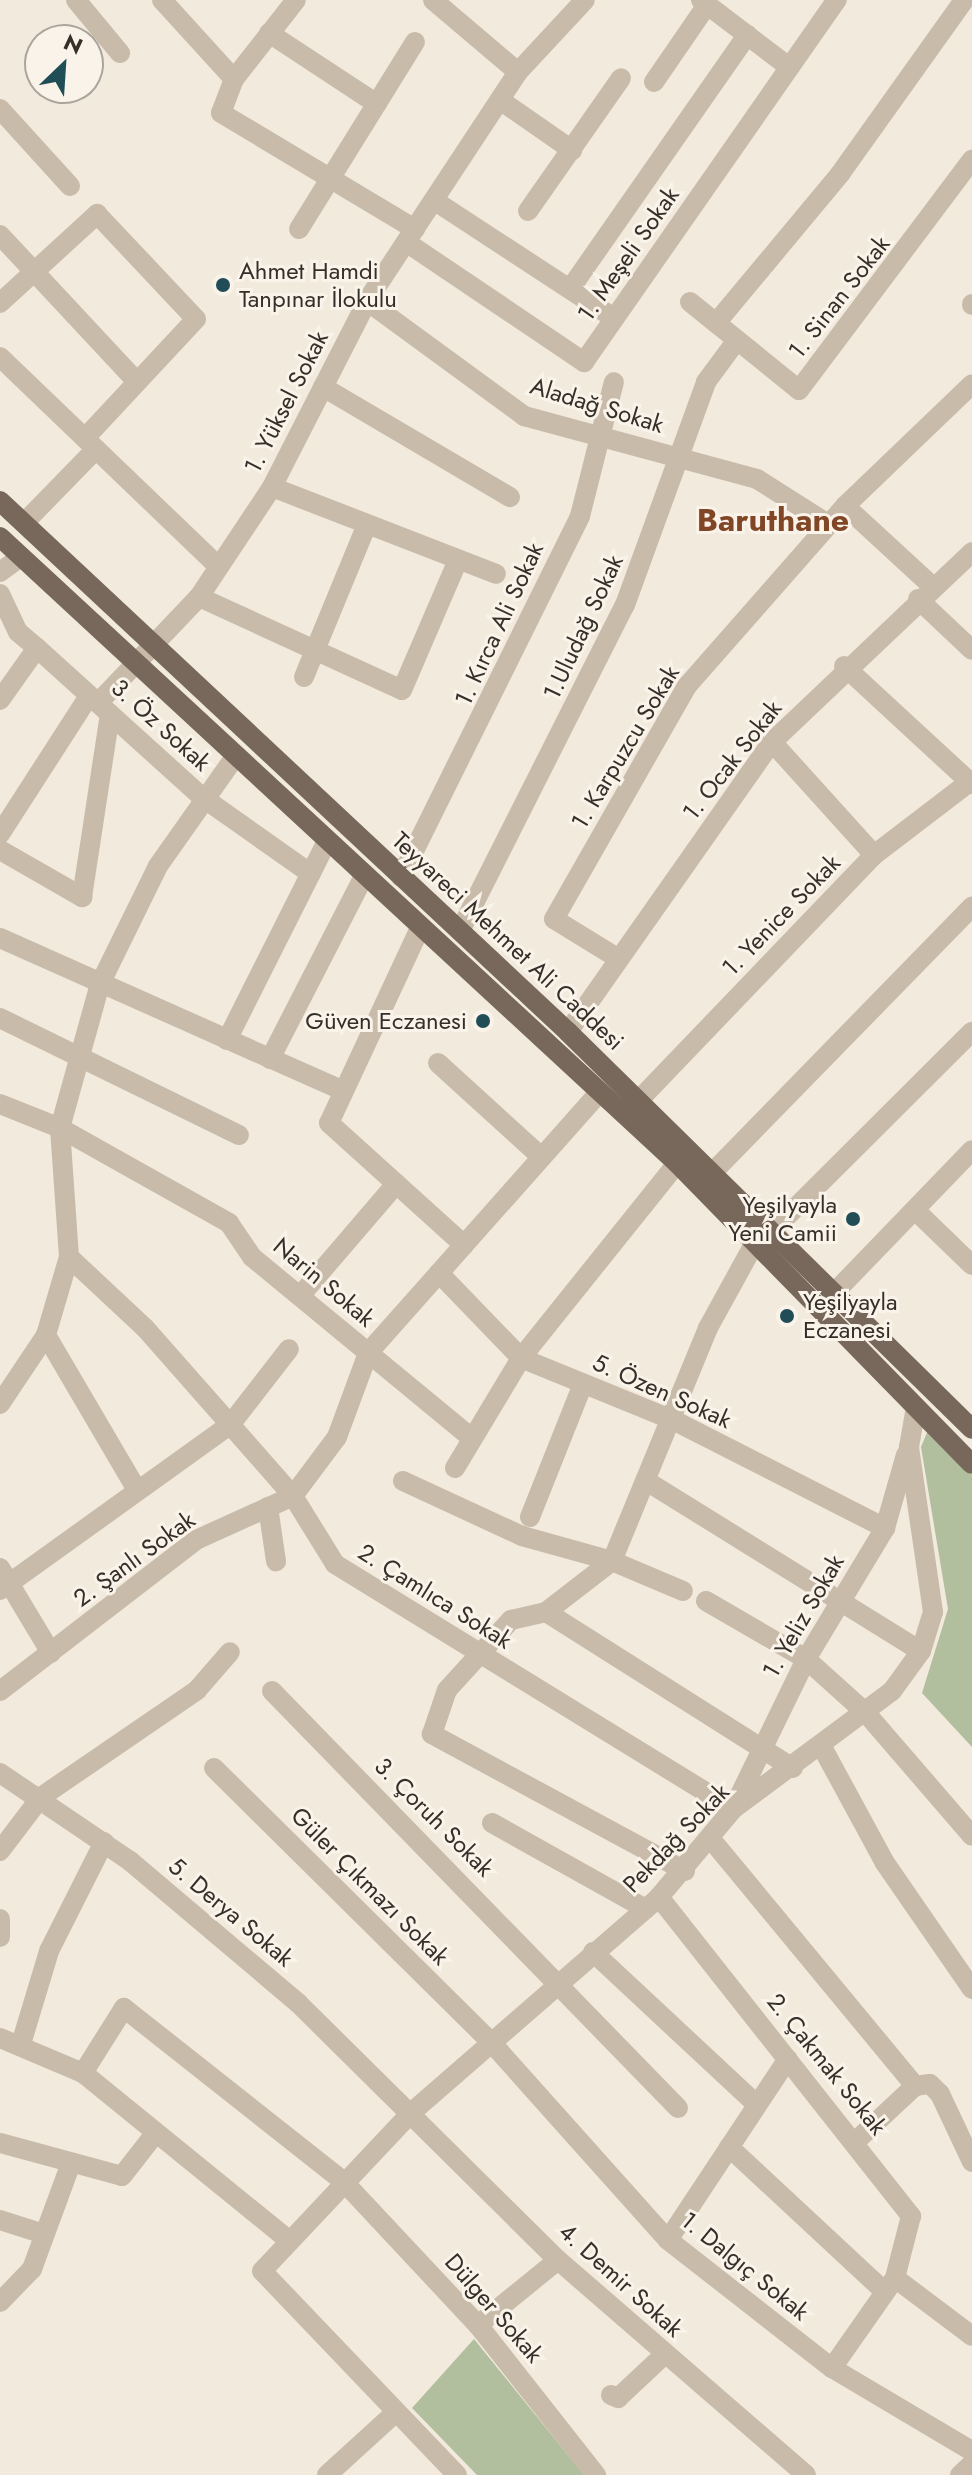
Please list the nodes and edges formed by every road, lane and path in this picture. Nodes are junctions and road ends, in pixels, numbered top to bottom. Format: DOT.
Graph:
graph roads {
  1 [pos="76,0"];
  2 [pos="296,0"];
  3 [pos="433,0"];
  4 [pos="837,0"];
  5 [pos="964,0"];
  6 [pos="166,1"];
  7 [pos="581,1"];
  8 [pos="704,2"];
  9 [pos="269,33"];
  10 [pos="747,35"];
  11 [pos="415,42"];
  12 [pos="120,53"];
  13 [pos="789,67"];
  14 [pos="518,72"];
  15 [pos="621,78"];
  16 [pos="234,79"];
  17 [pos="654,82"];
  18 [pos="500,100"];
  19 [pos="377,104"];
  20 [pos="0,109"];
  21 [pos="572,150"];
  22 [pos="972,160"];
  23 [pos="331,179"];
  24 [pos="70,186"];
  25 [pos="435,201"];
  26 [pos="528,211"];
  27 [pos="299,229"];
  28 [pos="0,235"];
  29 [pos="410,236"];
  30 [pos="34,272"];
  31 [pos="570,289"];
  32 [pos="367,301"];
  33 [pos="690,302"];
  34 [pos="0,303"];
  35 [pos="614,318"];
  36 [pos="716,323"];
  37 [pos="737,340"];
  38 [pos="0,357"];
  39 [pos="137,382"];
  40 [pos="614,382"];
  41 [pos="972,384"];
  42 [pos="323,387"];
  43 [pos="598,434"];
  44 [pos="90,443"];
  45 [pos="678,457"];
  46 [pos="272,487"];
  47 [pos="510,497"];
  48 [pos="0,501"];
  49 [pos="845,506"];
  50 [pos="24,523"];
  51 [pos="367,524"];
  52 [pos="828,524"];
  53 [pos="0,537"];
  54 [pos="972,552"];
  55 [pos="21,557"];
  56 [pos="458,560"];
  57 [pos="219,567"];
  58 [pos="0,572"];
  59 [pos="496,574"];
  60 [pos="925,592"];
  61 [pos="0,594"];
  62 [pos="199,597"];
  63 [pos="149,644"];
  64 [pos="37,648"];
  65 [pos="972,650"];
  66 [pos="316,651"];
  67 [pos="131,661"];
  68 [pos="844,666"];
  69 [pos="304,677"];
  70 [pos="0,700"];
  71 [pos="99,704"];
  72 [pos="772,742"];
  73 [pos="235,757"];
  74 [pos="972,782"];
  75 [pos="202,797"];
  76 [pos="0,834"];
  77 [pos="327,841"];
  78 [pos="0,850"];
  79 [pos="874,855"];
  80 [pos="311,874"];
  81 [pos="364,876"];
  82 [pos="401,877"];
  83 [pos="972,907"];
  84 [pos="420,928"];
  85 [pos="460,931"];
  86 [pos="0,938"];
  87 [pos="619,959"];
  88 [pos="100,984"];
  89 [pos="0,1018"];
  90 [pos="568,1032"];
  91 [pos="972,1032"];
  92 [pos="227,1040"];
  93 [pos="81,1054"];
  94 [pos="270,1059"];
  95 [pos="438,1063"];
  96 [pos="341,1090"];
  97 [pos="598,1094"];
  98 [pos="639,1100"];
  99 [pos="0,1104"];
  100 [pos="60,1128"];
  101 [pos="239,1135"];
  102 [pos="972,1150"];
  103 [pos="539,1155"];
  104 [pos="677,1163"];
  105 [pos="713,1172"];
  106 [pos="396,1184"];
  107 [pos="915,1210"];
  108 [pos="773,1230"];
  109 [pos="464,1245"];
  110 [pos="753,1246"];
  111 [pos="69,1257"];
  112 [pos="972,1265"];
  113 [pos="439,1273"];
  114 [pos="835,1292"];
  115 [pos="300,1296"];
  116 [pos="46,1335"];
  117 [pos="289,1349"];
  118 [pos="368,1353"];
  119 [pos="521,1358"];
  120 [pos="583,1384"];
  121 [pos="0,1404"];
  122 [pos="916,1409"];
  123 [pos="675,1421"];
  124 [pos="971,1424"];
  125 [pos="230,1425"];
  126 [pos="470,1437"];
  127 [pos="909,1447"];
  128 [pos="972,1464"];
  129 [pos="455,1468"];
  130 [pos="403,1481"];
  131 [pos="648,1482"];
  132 [pos="137,1490"];
  133 [pos="293,1496"];
  134 [pos="268,1507"];
  135 [pos="530,1517"];
  136 [pos="885,1528"];
  137 [pos="276,1561"];
  138 [pos="612,1561"];
  139 [pos="3,1580"];
  140 [pos="683,1591"];
  141 [pos="841,1597"];
  142 [pos="706,1601"];
  143 [pos="546,1612"];
  144 [pos="921,1651"];
  145 [pos="230,1652"];
  146 [pos="51,1653"];
  147 [pos="478,1654"];
  148 [pos="806,1659"];
  149 [pos="0,1691"];
  150 [pos="272,1691"];
  151 [pos="866,1713"];
  152 [pos="761,1744"];
  153 [pos="822,1747"];
  154 [pos="214,1768"];
  155 [pos="793,1768"];
  156 [pos="0,1773"];
  157 [pos="41,1797"];
  158 [pos="733,1809"];
  159 [pos="492,1823"];
  160 [pos="972,1836"];
  161 [pos="710,1838"];
  162 [pos="104,1842"];
  163 [pos="0,1851"];
  164 [pos="685,1871"];
  165 [pos="652,1903"];
  166 [pos="0,1919"];
  167 [pos="0,1937"];
  168 [pos="593,1952"];
  169 [pos="559,1980"];
  170 [pos="972,1989"];
  171 [pos="0,2038"];
  172 [pos="490,2041"];
  173 [pos="21,2044"];
  174 [pos="788,2059"];
  175 [pos="83,2073"];
  176 [pos="915,2086"];
  177 [pos="757,2105"];
  178 [pos="678,2108"];
  179 [pos="412,2112"];
  180 [pos="154,2135"];
  181 [pos="857,2140"];
  182 [pos="0,2143"];
  183 [pos="729,2147"];
  184 [pos="972,2162"];
  185 [pos="71,2163"];
  186 [pos="344,2182"];
  187 [pos="0,2220"];
  188 [pos="44,2234"];
  189 [pos="287,2239"];
  190 [pos="668,2240"];
  191 [pos="558,2260"];
  192 [pos="890,2285"];
  193 [pos="0,2302"];
  194 [pos="478,2325"];
  195 [pos="972,2336"];
  196 [pos="665,2354"];
  197 [pos="832,2368"];
  198 [pos="616,2399"];
  199 [pos="396,2412"];
  200 [pos="972,2451"];
  201 [pos="972,2464"];
  202 [pos="327,2475"];
  203 [pos="457,2475"];
  204 [pos="596,2475"];
  205 [pos="806,2475"];
  206 [pos="960,2475"];
  1 -- 12 [label="street"];
  2 -- 9 [label="street"];
  3 -- 14 [label="street"];
  4 -- 13 [label="street, 1. Meşeli Sokak"];
  5 -- 36 [label="street"];
  6 -- 16 [label="street"];
  7 -- 14 [label="street, 1. Yüksel Sokak"];
  8 -- 10 [label="street"];
  8 -- 17 [label="street"];
  9 -- 16 [label="street"];
  9 -- 19 [label="street"];
  10 -- 13 [label="street"];
  10 -- 31 [label="street"];
  11 -- 19 [label="street"];
  13 -- 35 [label="street, 1. Meşeli Sokak"];
  14 -- 18 [label="street, 1. Yüksel Sokak"];
  15 -- 21 [label="street"];
  16 -- 23 [label="street"];
  18 -- 21 [label="street"];
  18 -- 25 [label="street, 1. Yüksel Sokak"];
  19 -- 23 [label="street"];
  20 -- 24 [label="street"];
  21 -- 26 [label="street"];
  22 -- 37 [label="street, 1. Sinan Sokak"];
  23 -- 27 [label="street"];
  23 -- 29 [label="street"];
  25 -- 29 [label="street, 1. Yüksel Sokak"];
  25 -- 31 [label="street"];
  28 -- 30 [label="street"];
  29 -- 32 [label="street, 1. Yüksel Sokak"];
  29 -- 35 [label="street, 1. Meşeli Sokak"];
  30 -- 34 [label="street"];
  30 -- 39 [label="street"];
  30 -- 39 [label="street"];
  31 -- 35 [label="street"];
  32 -- 42 [label="street, 1. Yüksel Sokak"];
  32 -- 43 [label="street, Aladağ Sokak"];
  33 -- 36 [label="street, 1. Sinan Sokak"];
  36 -- 37 [label="street, 1. Sinan Sokak"];
  37 -- 45 [label="street, 1.Uludağ Sokak"];
  38 -- 44 [label="street"];
  39 -- 44 [label="street"];
  40 -- 43 [label="street, 1. Kırca Ali Sokak"];
  41 -- 49 [label="street, 1. Karpuzcu Sokak"];
  42 -- 46 [label="street, 1. Yüksel Sokak"];
  42 -- 47 [label="street"];
  43 -- 45 [label="street, Aladağ Sokak"];
  43 -- 82 [label="street, 1. Kırca Ali Sokak"];
  44 -- 50 [label="street"];
  44 -- 57 [label="street"];
  45 -- 52 [label="street, Aladağ Sokak"];
  45 -- 85 [label="street, 1.Uludağ Sokak"];
  46 -- 51 [label="street"];
  46 -- 57 [label="street, 1. Yüksel Sokak"];
  48 -- 50 [label="main road, Teyyareci Mehmet Ali Caddesi"];
  49 -- 52 [label="street, 1. Karpuzcu Sokak"];
  49 -- 60 [label="street"];
  50 -- 63 [label="main road, Teyyareci Mehmet Ali Caddesi"];
  51 -- 56 [label="street"];
  51 -- 66 [label="street"];
  52 -- 87 [label="street, 1. Karpuzcu Sokak"];
  53 -- 55 [label="main road"];
  54 -- 60 [label="street, 1. Ocak Sokak"];
  55 -- 58 [label="street"];
  55 -- 67 [label="main road"];
  56 -- 59 [label="street"];
  56 -- 66 [label="street"];
  57 -- 62 [label="street, 1. Yüksel Sokak"];
  60 -- 65 [label="street"];
  60 -- 68 [label="street, 1. Ocak Sokak"];
  61 -- 64 [label="street, 3. Öz Sokak"];
  62 -- 63 [label="street, 1. Yüksel Sokak"];
  62 -- 66 [label="street"];
  63 -- 67 [label="street, 1. Yüksel Sokak"];
  63 -- 82 [label="main road, Teyyareci Mehmet Ali Caddesi"];
  64 -- 70 [label="street"];
  64 -- 71 [label="street, 3. Öz Sokak"];
  66 -- 69 [label="street"];
  67 -- 71 [label="street, 1. Yüksel Sokak"];
  67 -- 73 [label="main road"];
  68 -- 72 [label="street, 1. Ocak Sokak"];
  68 -- 74 [label="street"];
  71 -- 75 [label="street, 3. Öz Sokak"];
  71 -- 76 [label="street, 1. Yüksel Sokak"];
  71 -- 78 [label="street"];
  72 -- 79 [label="street"];
  72 -- 87 [label="street, 1. Ocak Sokak"];
  73 -- 75 [label="street"];
  73 -- 77 [label="main road"];
  74 -- 79 [label="street, 1. Yenice Sokak"];
  75 -- 80 [label="street, 3. Öz Sokak"];
  75 -- 88 [label="street"];
  77 -- 80 [label="street"];
  77 -- 81 [label="main road"];
  79 -- 98 [label="street, 1. Yenice Sokak"];
  80 -- 92 [label="street"];
  81 -- 84 [label="main road"];
  81 -- 94 [label="street"];
  82 -- 85 [label="main road, Teyyareci Mehmet Ali Caddesi"];
  83 -- 105 [label="street"];
  84 -- 96 [label="street"];
  84 -- 97 [label="main road"];
  85 -- 90 [label="main road, Teyyareci Mehmet Ali Caddesi"];
  86 -- 88 [label="street"];
  87 -- 90 [label="street, 1. Ocak Sokak"];
  88 -- 92 [label="street"];
  88 -- 93 [label="street"];
  89 -- 93 [label="street"];
  90 -- 98 [label="main road, Teyyareci Mehmet Ali Caddesi"];
  91 -- 108 [label="street"];
  92 -- 94 [label="street"];
  93 -- 100 [label="street"];
  93 -- 101 [label="street"];
  94 -- 96 [label="street"];
  95 -- 103 [label="street"];
  96 -- 106 [label="street"];
  97 -- 103 [label="street"];
  97 -- 104 [label="main road"];
  98 -- 105 [label="main road, Teyyareci Mehmet Ali Caddesi"];
  99 -- 100 [label="street, Narin Sokak"];
  100 -- 111 [label="street"];
  100 -- 115 [label="street, Narin Sokak"];
  102 -- 107 [label="street"];
  103 -- 109 [label="street"];
  104 -- 110 [label="main road"];
  104 -- 119 [label="street"];
  105 -- 108 [label="main road, Teyyareci Mehmet Ali Caddesi"];
  106 -- 109 [label="street"];
  106 -- 115 [label="street"];
  107 -- 112 [label="street"];
  107 -- 114 [label="street"];
  108 -- 114 [label="main road, Teyyareci Mehmet Ali Caddesi"];
  109 -- 113 [label="street"];
  110 -- 122 [label="main road"];
  110 -- 123 [label="street"];
  111 -- 116 [label="street"];
  111 -- 125 [label="street, 2. Çamlıca Sokak"];
  113 -- 118 [label="street"];
  113 -- 119 [label="street, 5. Özen Sokak"];
  114 -- 124 [label="main road, Teyyareci Mehmet Ali Caddesi"];
  115 -- 118 [label="street, Narin Sokak"];
  116 -- 121 [label="street"];
  116 -- 132 [label="street"];
  117 -- 125 [label="street"];
  118 -- 126 [label="street, Narin Sokak"];
  118 -- 133 [label="street, 2. Şanlı Sokak"];
  119 -- 120 [label="street, 5. Özen Sokak"];
  119 -- 126 [label="street"];
  120 -- 123 [label="street, 5. Özen Sokak"];
  120 -- 135 [label="street"];
  122 -- 127 [label="street, Pekdağ Sokak"];
  122 -- 128 [label="main road"];
  123 -- 131 [label="street"];
  123 -- 136 [label="street, 5. Özen Sokak"];
  125 -- 132 [label="street"];
  125 -- 133 [label="street, 2. Çamlıca Sokak"];
  126 -- 129 [label="street"];
  127 -- 136 [label="street, 1. Yeliz Sokak"];
  127 -- 144 [label="street, Pekdağ Sokak"];
  130 -- 138 [label="street"];
  131 -- 138 [label="street"];
  131 -- 141 [label="street"];
  132 -- 139 [label="street"];
  133 -- 134 [label="street, 2. Şanlı Sokak"];
  133 -- 147 [label="street, 2. Çamlıca Sokak"];
  134 -- 137 [label="street"];
  134 -- 146 [label="street, 2. Şanlı Sokak"];
  136 -- 141 [label="street, 1. Yeliz Sokak"];
  138 -- 140 [label="street"];
  138 -- 143 [label="street"];
  139 -- 146 [label="street"];
  141 -- 144 [label="street"];
  141 -- 148 [label="street, 1. Yeliz Sokak"];
  142 -- 148 [label="street"];
  143 -- 147 [label="street"];
  143 -- 152 [label="street"];
  144 -- 151 [label="street, Pekdağ Sokak"];
  145 -- 157 [label="street"];
  146 -- 149 [label="street, 2. Şanlı Sokak"];
  147 -- 158 [label="street, 2. Çamlıca Sokak"];
  147 -- 164 [label="street"];
  148 -- 151 [label="street"];
  148 -- 152 [label="street, 1. Yeliz Sokak"];
  150 -- 169 [label="street, 3. Çoruh Sokak"];
  151 -- 153 [label="street, Pekdağ Sokak"];
  151 -- 160 [label="street"];
  152 -- 155 [label="street"];
  152 -- 158 [label="street, 1. Yeliz Sokak"];
  153 -- 155 [label="street, Pekdağ Sokak"];
  153 -- 170 [label="street"];
  154 -- 172 [label="street, Güler Çıkmazı Sokak"];
  155 -- 158 [label="street, Pekdağ Sokak"];
  156 -- 157 [label="street, 5. Derya Sokak"];
  157 -- 162 [label="street, 5. Derya Sokak"];
  157 -- 163 [label="street"];
  158 -- 161 [label="street, Pekdağ Sokak"];
  159 -- 165 [label="street"];
  161 -- 164 [label="street, Pekdağ Sokak"];
  161 -- 176 [label="street"];
  162 -- 173 [label="street"];
  162 -- 179 [label="street, 5. Derya Sokak"];
  164 -- 165 [label="street, Pekdağ Sokak"];
  165 -- 168 [label="street, Pekdağ Sokak"];
  165 -- 174 [label="street, 2. Çakmak Sokak"];
  166 -- 167 [label="street"];
  168 -- 169 [label="street, Pekdağ Sokak"];
  168 -- 177 [label="street"];
  169 -- 172 [label="street, Pekdağ Sokak"];
  169 -- 178 [label="street, 3. Çoruh Sokak"];
  171 -- 173 [label="street"];
  172 -- 179 [label="street, Pekdağ Sokak"];
  172 -- 190 [label="street, 1. Dalgıç Sokak"];
  173 -- 175 [label="street"];
  174 -- 177 [label="street"];
  174 -- 181 [label="street, 2. Çakmak Sokak"];
  175 -- 180 [label="street"];
  175 -- 186 [label="street, Dülger Sokak"];
  176 -- 181 [label="street"];
  176 -- 184 [label="street"];
  177 -- 183 [label="street"];
  179 -- 186 [label="street, Pekdağ Sokak"];
  179 -- 191 [label="street, 4. Demir Sokak"];
  180 -- 185 [label="street"];
  180 -- 189 [label="street"];
  181 -- 192 [label="street, 2. Çakmak Sokak"];
  182 -- 185 [label="street"];
  183 -- 190 [label="street"];
  183 -- 192 [label="street"];
  185 -- 188 [label="street"];
  186 -- 189 [label="street, Pekdağ Sokak"];
  186 -- 194 [label="street, Dülger Sokak"];
  187 -- 188 [label="street"];
  188 -- 193 [label="street"];
  189 -- 199 [label="street, Pekdağ Sokak"];
  190 -- 197 [label="street, 1. Dalgıç Sokak"];
  191 -- 194 [label="street"];
  191 -- 196 [label="street, 4. Demir Sokak"];
  192 -- 195 [label="street"];
  192 -- 197 [label="street, 2. Çakmak Sokak"];
  194 -- 204 [label="street, Dülger Sokak"];
  196 -- 198 [label="street"];
  196 -- 205 [label="street, 4. Demir Sokak"];
  197 -- 200 [label="street, 1. Dalgıç Sokak"];
  199 -- 202 [label="street"];
  199 -- 203 [label="street"];
  201 -- 206 [label="street"];
}
